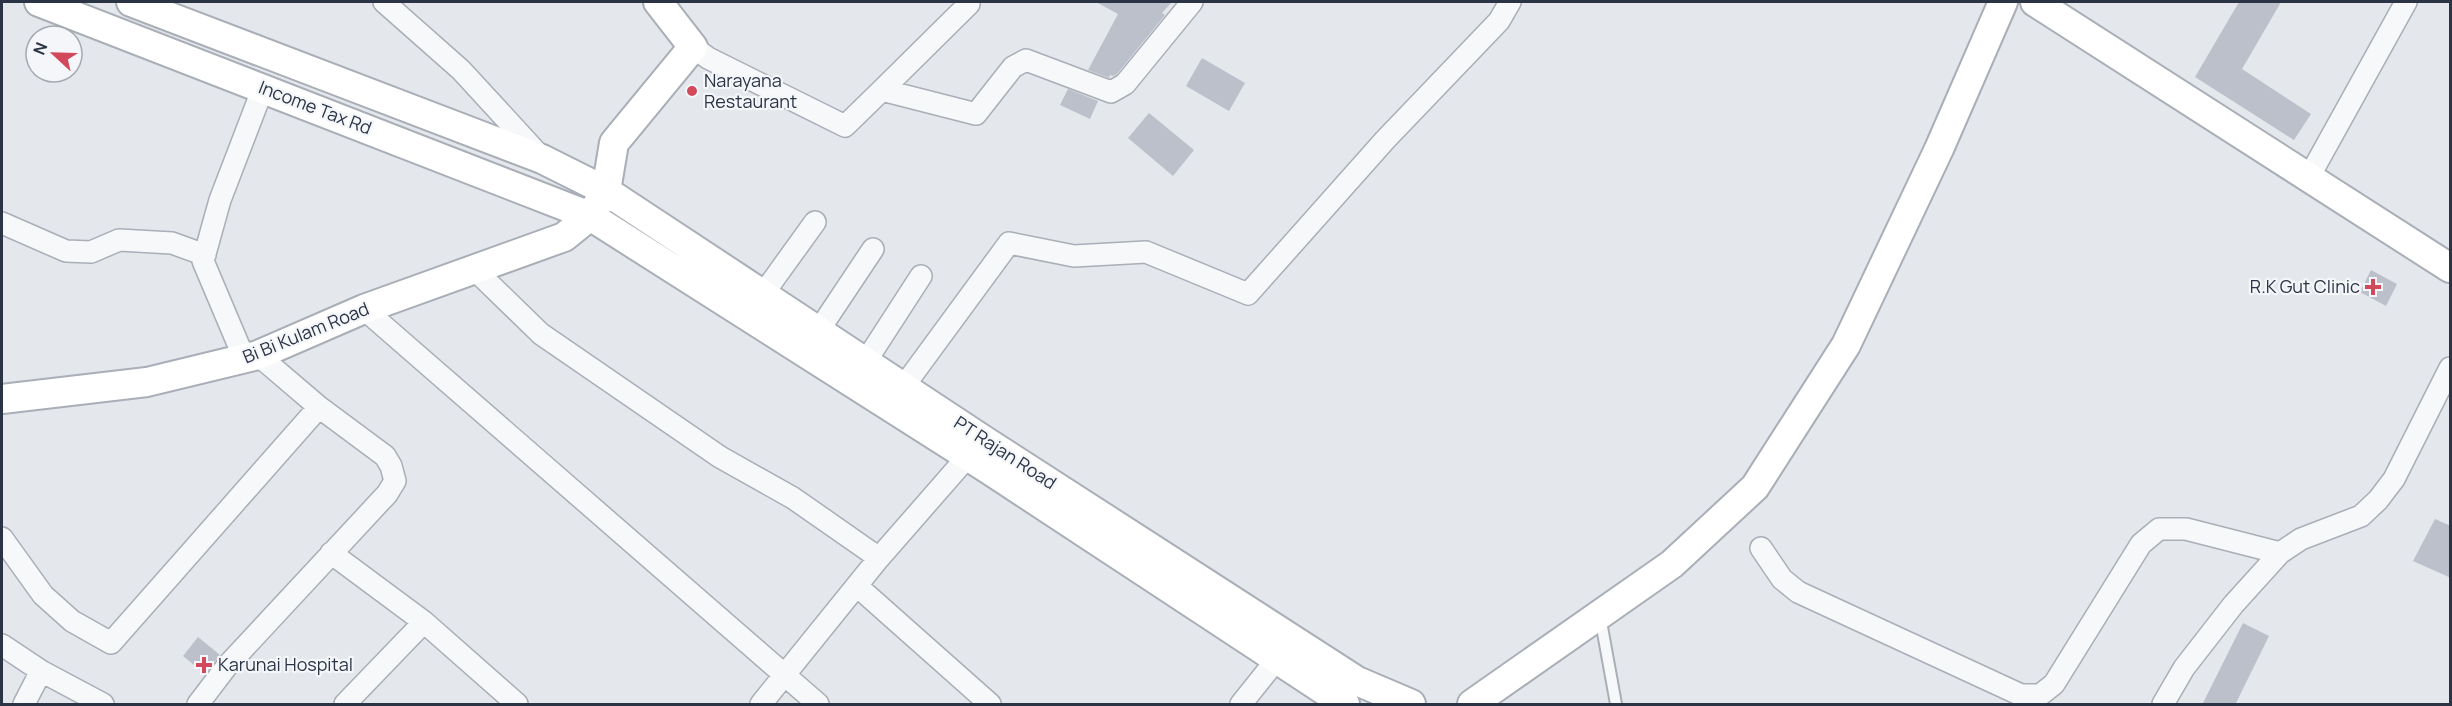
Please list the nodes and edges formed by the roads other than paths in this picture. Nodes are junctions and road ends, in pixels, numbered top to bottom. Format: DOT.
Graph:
graph roads {
  1 [pos="39,2"];
  2 [pos="131,2"];
  3 [pos="384,2"];
  4 [pos="658,2"];
  5 [pos="1192,2"];
  6 [pos="1510,2"];
  7 [pos="2003,2"];
  8 [pos="2035,2"];
  9 [pos="2406,2"];
  10 [pos="969,4"];
  11 [pos="693,47"];
  12 [pos="263,88"];
  13 [pos="882,90"];
  14 [pos="614,143"];
  15 [pos="542,159"];
  16 [pos="570,172"];
  17 [pos="2309,177"];
  18 [pos="606,191"];
  19 [pos="554,201"];
  20 [pos="590,216"];
  21 [pos="815,222"];
  22 [pos="2,223"];
  23 [pos="873,249"];
  24 [pos="533,250"];
  25 [pos="205,255"];
  26 [pos="473,268"];
  27 [pos="2451,268"];
  28 [pos="921,276"];
  29 [pos="763,294"];
  30 [pos="364,309"];
  31 [pos="819,330"];
  32 [pos="251,357"];
  33 [pos="866,361"];
  34 [pos="2451,368"];
  35 [pos="904,386"];
  36 [pos="2,399"];
  37 [pos="319,407"];
  38 [pos="975,448"];
  39 [pos="2,538"];
  40 [pos="1761,548"];
  41 [pos="331,553"];
  42 [pos="2280,553"];
  43 [pos="879,558"];
  44 [pos="1170,575"];
  45 [pos="858,586"];
  46 [pos="1600,614"];
  47 [pos="424,622"];
  48 [pos="2,645"];
  49 [pos="1277,659"];
  50 [pos="41,671"];
  51 [pos="785,675"];
  52 [pos="24,705"];
  53 [pos="103,705"];
  54 [pos="198,705"];
  55 [pos="345,705"];
  56 [pos="517,705"];
  57 [pos="761,705"];
  58 [pos="818,705"];
  59 [pos="990,705"];
  60 [pos="1241,705"];
  61 [pos="1345,705"];
  62 [pos="1411,705"];
  63 [pos="1472,705"];
  64 [pos="1616,705"];
  65 [pos="2163,705"];
  1 -- 12 [label="main road, Income Tax Rd"];
  2 -- 15 [label="main road, Income Tax Rd"];
  3 -- 15 [label="street"];
  4 -- 11 [label="main road"];
  5 -- 13 [label="street"];
  6 -- 35 [label="street"];
  7 -- 46 [label="main road"];
  8 -- 17 [label="main road"];
  9 -- 17 [label="street"];
  10 -- 13 [label="street"];
  11 -- 13 [label="street"];
  11 -- 14 [label="main road"];
  12 -- 19 [label="main road, Income Tax Rd"];
  12 -- 25 [label="street"];
  14 -- 16 [label="main road"];
  14 -- 18 [label="main road"];
  15 -- 16 [label="main road, Income Tax Rd"];
  16 -- 18 [label="main road, Income Tax Rd"];
  16 -- 19 [label="main road"];
  17 -- 27 [label="main road"];
  18 -- 20 [label="main road, Bi Bi Kulam Road"];
  18 -- 29 [label="main road, PT Rajan Road"];
  19 -- 20 [label="main road, Income Tax Rd"];
  19 -- 24 [label="main road"];
  20 -- 24 [label="main road, Bi Bi Kulam Road"];
  20 -- 38 [label="main road, PT Rajan Road"];
  21 -- 29 [label="street"];
  22 -- 25 [label="street"];
  23 -- 31 [label="street"];
  24 -- 26 [label="main road, Bi Bi Kulam Road"];
  25 -- 32 [label="street"];
  26 -- 30 [label="main road, Bi Bi Kulam Road"];
  26 -- 43 [label="street"];
  28 -- 33 [label="street"];
  29 -- 31 [label="main road, PT Rajan Road"];
  30 -- 32 [label="main road, Bi Bi Kulam Road"];
  30 -- 51 [label="street"];
  31 -- 33 [label="main road, PT Rajan Road"];
  32 -- 36 [label="main road, Bi Bi Kulam Road"];
  32 -- 37 [label="street"];
  33 -- 35 [label="main road, PT Rajan Road"];
  34 -- 42 [label="street"];
  35 -- 38 [label="main road, PT Rajan Road"];
  37 -- 39 [label="street"];
  37 -- 41 [label="street"];
  38 -- 43 [label="street"];
  38 -- 44 [label="main road, PT Rajan Road"];
  40 -- 42 [label="street"];
  41 -- 47 [label="street"];
  41 -- 54 [label="street"];
  42 -- 65 [label="street"];
  43 -- 45 [label="street"];
  44 -- 49 [label="main road, PT Rajan Road"];
  44 -- 62 [label="main road, PT Rajan Road"];
  45 -- 51 [label="street"];
  45 -- 59 [label="street"];
  46 -- 63 [label="main road"];
  46 -- 64 [label="lane"];
  47 -- 55 [label="street"];
  47 -- 56 [label="street"];
  48 -- 50 [label="street"];
  49 -- 60 [label="street"];
  49 -- 61 [label="main road, PT Rajan Road"];
  50 -- 52 [label="street"];
  50 -- 53 [label="street"];
  51 -- 57 [label="street"];
  51 -- 58 [label="street"];
}
